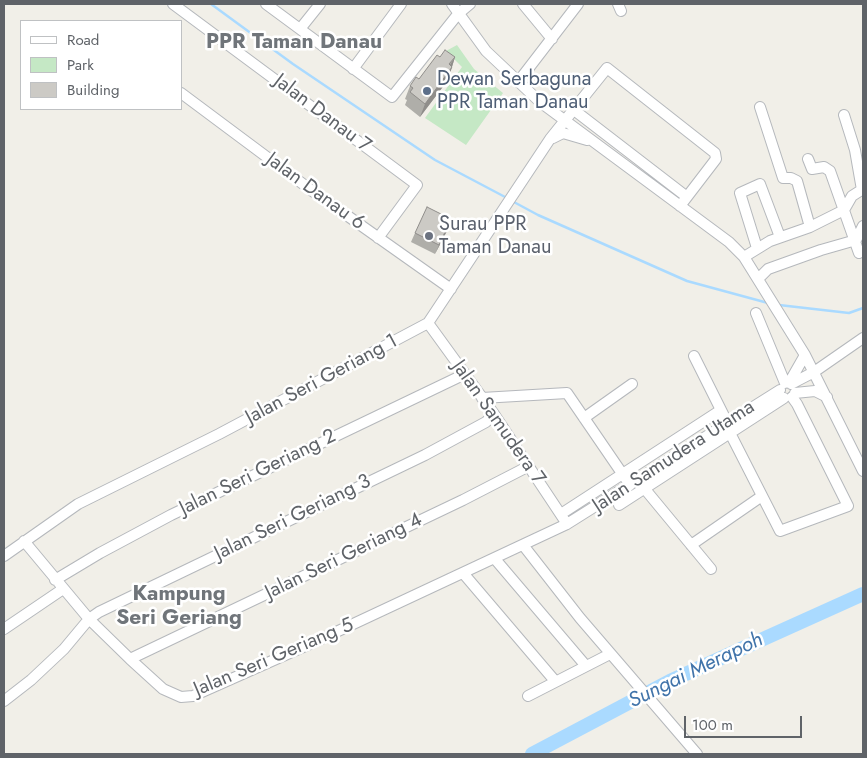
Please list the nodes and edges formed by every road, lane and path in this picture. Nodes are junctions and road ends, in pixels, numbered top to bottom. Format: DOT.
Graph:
graph roads {
  1 [pos="173,4"];
  2 [pos="266,4"];
  3 [pos="320,4"];
  4 [pos="401,4"];
  5 [pos="452,4"];
  6 [pos="470,4"];
  7 [pos="524,4"];
  8 [pos="573,6"];
  9 [pos="458,14"];
  10 [pos="300,29"];
  11 [pos="444,30"];
  12 [pos="470,30"];
  13 [pos="552,39"];
  14 [pos="353,69"];
  15 [pos="518,82"];
  16 [pos="182,94"];
  17 [pos="540,102"];
  18 [pos="760,107"];
  19 [pos="574,110"];
  20 [pos="844,115"];
  21 [pos="565,120"];
  22 [pos="550,140"];
  23 [pos="594,142"];
  24 [pos="628,152"];
  25 [pos="808,159"];
  26 [pos="621,162"];
  27 [pos="862,189"];
  28 [pos="687,198"];
  29 [pos="680,206"];
  30 [pos="844,210"];
  31 [pos="863,226"];
  32 [pos="810,227"];
  33 [pos="780,237"];
  34 [pos="378,238"];
  35 [pos="856,240"];
  36 [pos="758,248"];
  37 [pos="859,253"];
  38 [pos="744,257"];
  39 [pos="759,278"];
  40 [pos="450,288"];
  41 [pos="756,313"];
  42 [pos="428,323"];
  43 [pos="863,338"];
  44 [pos="805,355"];
  45 [pos="694,356"];
  46 [pos="464,374"];
  47 [pos="816,376"];
  48 [pos="632,384"];
  49 [pos="789,390"];
  50 [pos="827,397"];
  51 [pos="482,398"];
  52 [pos="721,410"];
  53 [pos="494,414"];
  54 [pos="584,418"];
  55 [pos="729,428"];
  56 [pos="530,466"];
  57 [pos="862,467"];
  58 [pos="623,473"];
  59 [pos="630,485"];
  60 [pos="644,488"];
  61 [pos="762,496"];
  62 [pos="619,505"];
  63 [pos="562,514"];
  64 [pos="567,524"];
  65 [pos="24,542"];
  66 [pos="691,544"];
  67 [pos="523,545"];
  68 [pos="4,556"];
  69 [pos="494,559"];
  70 [pos="712,569"];
  71 [pos="463,573"];
  72 [pos="55,580"];
  73 [pos="63,589"];
  74 [pos="89,618"];
  75 [pos="4,629"];
  76 [pos="610,654"];
  77 [pos="130,659"];
  78 [pos="586,666"];
  79 [pos="555,681"];
  80 [pos="528,696"];
  81 [pos="4,701"];
  82 [pos="697,754"];
  1 -- 34 [label="street, Jalan Danau 7"];
  2 -- 10 [label="street"];
  3 -- 10 [label="street"];
  4 -- 14 [label="street"];
  5 -- 9 [label="street"];
  6 -- 9 [label="street"];
  7 -- 13 [label="street"];
  8 -- 13 [label="street"];
  9 -- 11 [label="street"];
  9 -- 12 [label="street"];
  10 -- 14 [label="street"];
  11 -- 12 [label="street"];
  11 -- 14 [label="street"];
  12 -- 15 [label="street"];
  13 -- 15 [label="street"];
  15 -- 17 [label="street"];
  16 -- 34 [label="street, Jalan Danau 6"];
  17 -- 21 [label="street"];
  17 -- 22 [label="street"];
  18 -- 32 [label="street"];
  19 -- 21 [label="street, Jalan Seri Geriang 1"];
  19 -- 24 [label="street"];
  19 -- 28 [label="street, Jalan Seri Geriang 1"];
  20 -- 27 [label="street"];
  21 -- 22 [label="street, Jalan Seri Geriang 1"];
  21 -- 23 [label="street"];
  22 -- 23 [label="street"];
  22 -- 40 [label="street, Jalan Seri Geriang 1"];
  23 -- 26 [label="street"];
  24 -- 26 [label="street"];
  24 -- 28 [label="street"];
  25 -- 30 [label="street"];
  26 -- 29 [label="street"];
  27 -- 30 [label="street"];
  28 -- 29 [label="street"];
  29 -- 38 [label="street"];
  30 -- 32 [label="street"];
  30 -- 35 [label="street"];
  31 -- 35 [label="street"];
  32 -- 33 [label="street"];
  33 -- 36 [label="street"];
  33 -- 36 [label="street"];
  34 -- 40 [label="street, Jalan Danau 6"];
  35 -- 37 [label="street"];
  35 -- 39 [label="street"];
  36 -- 38 [label="street"];
  38 -- 39 [label="street"];
  39 -- 44 [label="street"];
  40 -- 42 [label="street, Jalan Seri Geriang 1"];
  41 -- 49 [label="street"];
  42 -- 46 [label="street, Jalan Samudera 7"];
  42 -- 65 [label="street, Jalan Seri Geriang 1"];
  43 -- 47 [label="street, Jalan Samudera Utama"];
  44 -- 47 [label="street"];
  44 -- 49 [label="street"];
  45 -- 52 [label="street"];
  46 -- 51 [label="street, Jalan Samudera 7"];
  46 -- 72 [label="street, Jalan Seri Geriang 2"];
  47 -- 49 [label="street, Jalan Samudera Utama"];
  47 -- 50 [label="street"];
  48 -- 54 [label="street"];
  49 -- 50 [label="street"];
  49 -- 55 [label="street, Jalan Samudera Utama"];
  49 -- 61 [label="street"];
  50 -- 57 [label="street"];
  51 -- 53 [label="street, Jalan Samudera 7"];
  51 -- 54 [label="street"];
  52 -- 55 [label="street"];
  52 -- 58 [label="street"];
  53 -- 56 [label="street, Jalan Samudera 7"];
  53 -- 74 [label="street, Jalan Seri Geriang 3"];
  54 -- 58 [label="street"];
  55 -- 59 [label="street, Jalan Samudera Utama"];
  55 -- 60 [label="street, Jalan Samudera Utama"];
  55 -- 61 [label="street"];
  56 -- 63 [label="street, Jalan Samudera 7"];
  56 -- 77 [label="street, Jalan Seri Geriang 4"];
  58 -- 59 [label="street"];
  58 -- 63 [label="street"];
  59 -- 64 [label="street, Jalan Samudera Utama"];
  60 -- 62 [label="street, Jalan Samudera Utama"];
  60 -- 66 [label="street"];
  61 -- 66 [label="street"];
  63 -- 64 [label="street, Jalan Samudera 7"];
  64 -- 67 [label="street, Jalan Seri Geriang 5"];
  65 -- 68 [label="street, Jalan Seri Geriang 1"];
  65 -- 72 [label="street, Jalan Seri Geriang 5"];
  66 -- 70 [label="street"];
  67 -- 69 [label="street, Jalan Seri Geriang 5"];
  67 -- 76 [label="street"];
  69 -- 71 [label="street, Jalan Seri Geriang 5"];
  69 -- 78 [label="street"];
  71 -- 77 [label="street, Jalan Seri Geriang 5"];
  71 -- 79 [label="street"];
  72 -- 73 [label="street, Jalan Seri Geriang 5"];
  73 -- 74 [label="street, Jalan Seri Geriang 5"];
  73 -- 75 [label="street"];
  74 -- 77 [label="street, Jalan Seri Geriang 5"];
  74 -- 81 [label="street"];
  76 -- 78 [label="street"];
  76 -- 82 [label="street"];
  78 -- 79 [label="street"];
  79 -- 80 [label="street"];
}
